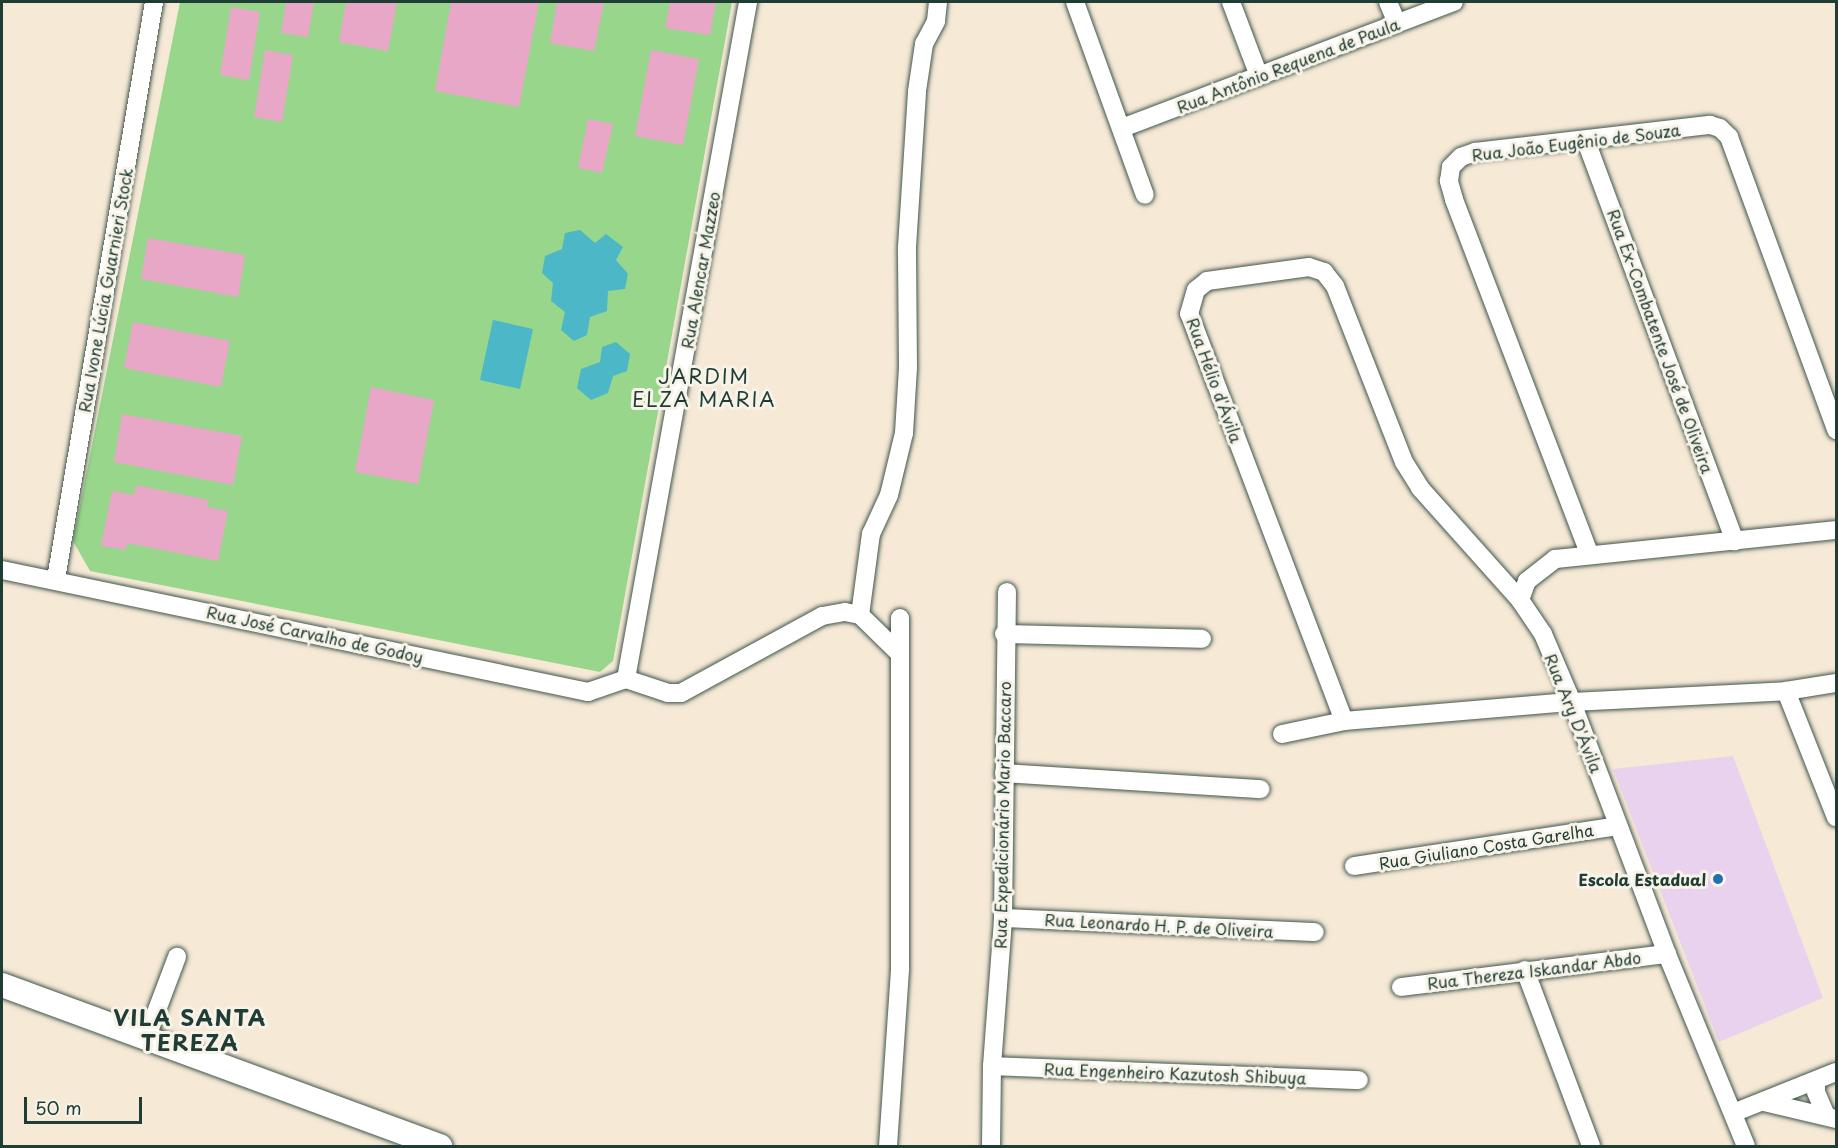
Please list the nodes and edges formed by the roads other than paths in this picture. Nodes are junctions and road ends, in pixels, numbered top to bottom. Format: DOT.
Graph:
graph roads {
  1 [pos="154,2"];
  2 [pos="748,2"];
  3 [pos="938,2"];
  4 [pos="1075,2"];
  5 [pos="1231,2"];
  6 [pos="1389,2"];
  7 [pos="1454,2"];
  8 [pos="1397,23"];
  9 [pos="1259,76"];
  10 [pos="1122,128"];
  11 [pos="1586,141"];
  12 [pos="1145,195"];
  13 [pos="1836,429"];
  14 [pos="1836,530"];
  15 [pos="1735,541"];
  16 [pos="1589,553"];
  17 [pos="2,570"];
  18 [pos="56,579"];
  19 [pos="1007,592"];
  20 [pos="1520,600"];
  21 [pos="860,615"];
  22 [pos="900,618"];
  23 [pos="1004,634"];
  24 [pos="1202,639"];
  25 [pos="900,654"];
  26 [pos="626,679"];
  27 [pos="1836,683"];
  28 [pos="1786,691"];
  29 [pos="1572,702"];
  30 [pos="1344,721"];
  31 [pos="1282,734"];
  32 [pos="1004,773"];
  33 [pos="1261,789"];
  34 [pos="1836,817"];
  35 [pos="1617,826"];
  36 [pos="1354,866"];
  37 [pos="1003,918"];
  38 [pos="1315,932"];
  39 [pos="1667,954"];
  40 [pos="177,957"];
  41 [pos="1525,970"];
  42 [pos="2,985"];
  43 [pos="1401,987"];
  44 [pos="146,1039"];
  45 [pos="992,1066"];
  46 [pos="1836,1072"];
  47 [pos="1359,1080"];
  48 [pos="1816,1081"];
  49 [pos="1764,1102"];
  50 [pos="1734,1113"];
  51 [pos="1831,1118"];
  52 [pos="440,1146"];
  53 [pos="888,1146"];
  54 [pos="991,1146"];
  55 [pos="1591,1146"];
  56 [pos="1746,1146"];
  1 -- 18 [label="street, Rua Ivone Lúcia Guarnieri Stock"];
  2 -- 26 [label="street, Rua Alencar Mazzeo"];
  3 -- 21 [label="street"];
  4 -- 10 [label="street"];
  5 -- 9 [label="street"];
  6 -- 8 [label="street"];
  7 -- 8 [label="street, Rua Antônio Requena de Paula"];
  8 -- 9 [label="street, Rua Antônio Requena de Paula"];
  9 -- 10 [label="street, Rua Antônio Requena de Paula"];
  10 -- 12 [label="street"];
  11 -- 13 [label="street, Rua João Eugênio de Souza"];
  11 -- 15 [label="street, Rua Ex-Combatente José de Oliveira"];
  11 -- 16 [label="street, Rua João Eugênio de Souza"];
  14 -- 15 [label="street"];
  15 -- 16 [label="street"];
  16 -- 20 [label="street"];
  17 -- 18 [label="street, Rua José Carvalho de Godoy"];
  18 -- 26 [label="street, Rua José Carvalho de Godoy"];
  19 -- 23 [label="street, Rua Expedicionário Mario Baccaro"];
  20 -- 29 [label="street, Rua Ary D'Ávila"];
  20 -- 30 [label="street, Rua Hélio d'Ávila"];
  21 -- 25 [label="street"];
  21 -- 26 [label="street"];
  22 -- 25 [label="street"];
  23 -- 24 [label="street"];
  23 -- 32 [label="street, Rua Expedicionário Mario Baccaro"];
  25 -- 53 [label="street"];
  27 -- 28 [label="street"];
  28 -- 29 [label="street"];
  28 -- 34 [label="street"];
  29 -- 30 [label="street"];
  29 -- 35 [label="street, Rua Ary D'Ávila"];
  30 -- 31 [label="street"];
  32 -- 33 [label="street"];
  32 -- 37 [label="street, Rua Expedicionário Mario Baccaro"];
  35 -- 36 [label="street, Rua Giuliano Costa Garelha"];
  35 -- 39 [label="street, Rua Ary D'Ávila"];
  37 -- 38 [label="street, Rua Leonardo H. P. de Oliveira"];
  37 -- 45 [label="street, Rua Expedicionário Mario Baccaro"];
  39 -- 41 [label="street, Rua Thereza Iskandar Abdo"];
  39 -- 50 [label="street, Rua Ary D'Ávila"];
  40 -- 44 [label="street"];
  41 -- 43 [label="street, Rua Thereza Iskandar Abdo"];
  41 -- 55 [label="street"];
  42 -- 44 [label="main road"];
  44 -- 52 [label="main road"];
  45 -- 47 [label="street, Rua Engenheiro Kazutosh Shibuya"];
  45 -- 54 [label="street, Rua Expedicionário Mario Baccaro"];
  46 -- 48 [label="street"];
  48 -- 49 [label="street"];
  48 -- 51 [label="street"];
  49 -- 50 [label="street"];
  49 -- 51 [label="street"];
  50 -- 56 [label="street, Rua Ary D'Ávila"];
}
